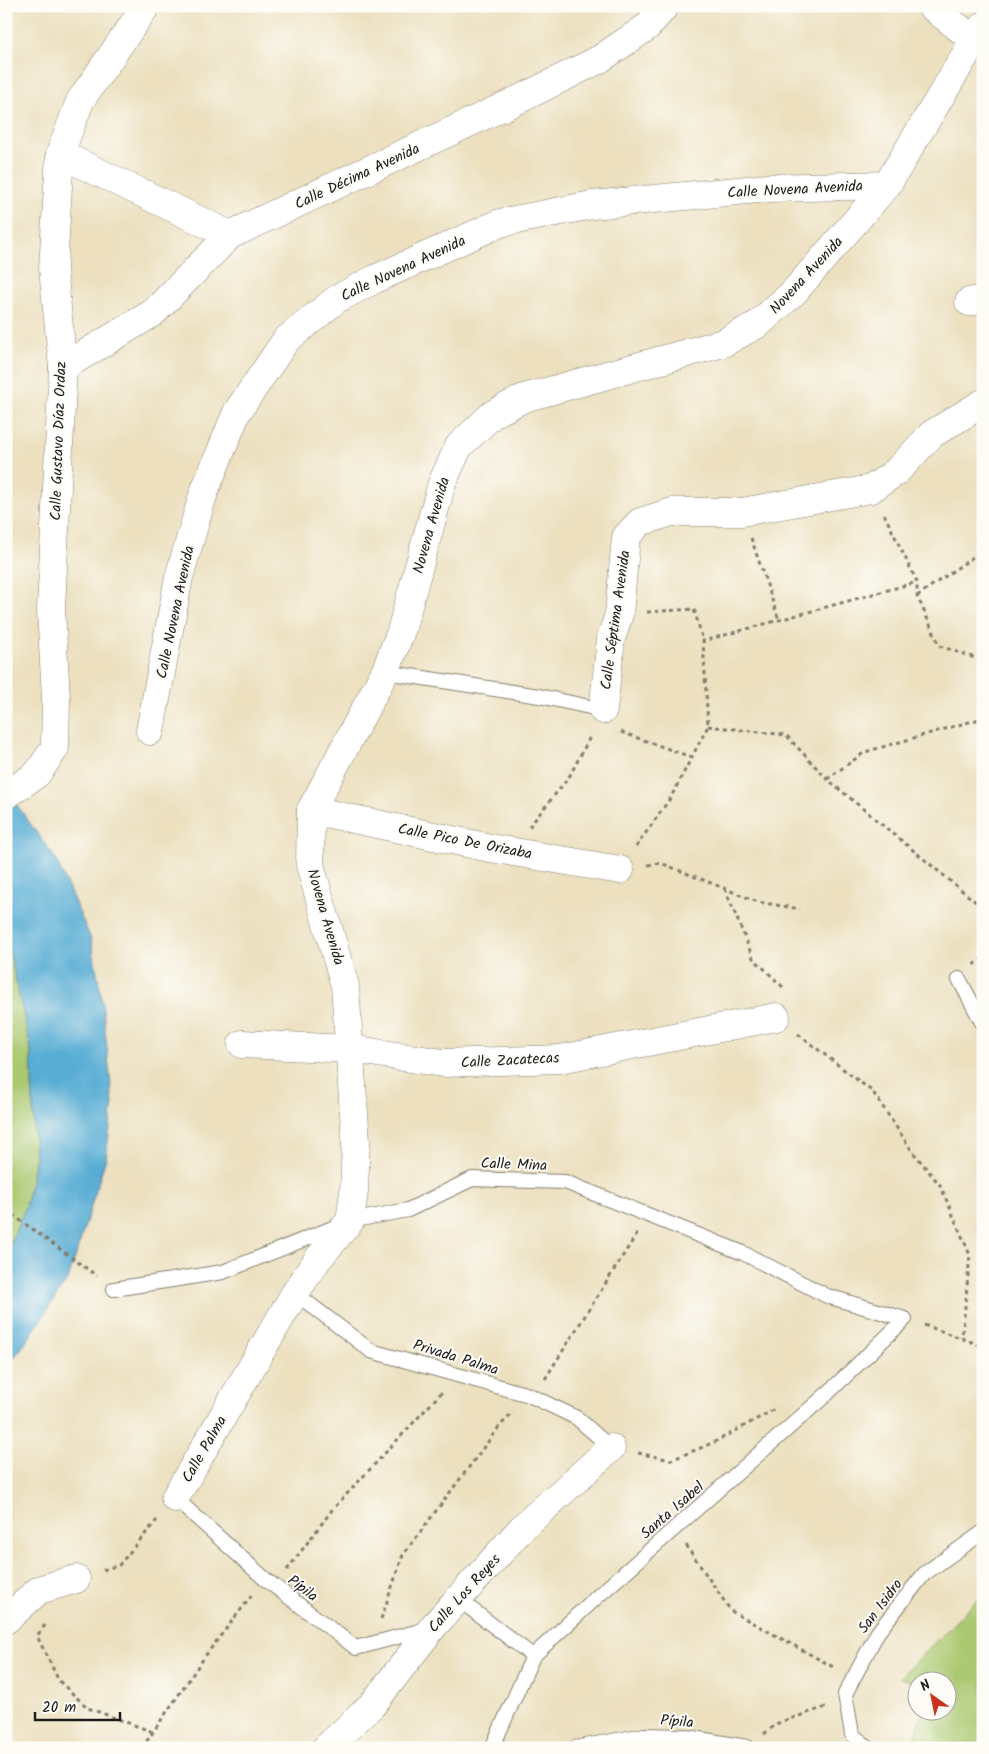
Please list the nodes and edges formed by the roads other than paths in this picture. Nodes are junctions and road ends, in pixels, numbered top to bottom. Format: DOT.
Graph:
graph roads {
  1 [pos="146,6"];
  2 [pos="665,6"];
  3 [pos="931,6"];
  4 [pos="980,37"];
  5 [pos="60,154"];
  6 [pos="887,185"];
  7 [pos="230,235"];
  8 [pos="63,367"];
  9 [pos="983,403"];
  10 [pos="385,672"];
  11 [pos="600,717"];
  12 [pos="150,731"];
  13 [pos="6,795"];
  14 [pos="311,810"];
  15 [pos="620,870"];
  16 [pos="959,979"];
  17 [pos="780,1020"];
  18 [pos="983,1024"];
  19 [pos="242,1044"];
  20 [pos="351,1049"];
  21 [pos="350,1221"];
  22 [pos="114,1289"];
  23 [pos="295,1294"];
  24 [pos="905,1318"];
  25 [pos="611,1448"];
  26 [pos="174,1498"];
  27 [pos="983,1532"];
  28 [pos="76,1579"];
  29 [pos="458,1599"];
  30 [pos="6,1620"];
  31 [pos="432,1628"];
  32 [pos="534,1656"];
  33 [pos="644,1742"];
  34 [pos="747,1746"];
  35 [pos="326,1748"];
  36 [pos="492,1748"];
  37 [pos="575,1748"];
  38 [pos="868,1748"];
  1 -- 5 [label="street, Calle Gustavo Díaz Ordaz"];
  2 -- 7 [label="street, Calle Décima Avenida"];
  3 -- 4 [label="street"];
  4 -- 6 [label="street, Novena Avenida"];
  5 -- 7 [label="street"];
  5 -- 8 [label="street, Calle Gustavo Díaz Ordaz"];
  6 -- 10 [label="street, Novena Avenida"];
  6 -- 12 [label="street, Calle Novena Avenida"];
  7 -- 8 [label="street, Calle Décima Avenida"];
  8 -- 13 [label="street, Calle Gustavo Díaz Ordaz"];
  9 -- 11 [label="street, Calle Séptima Avenida"];
  10 -- 11 [label="lane"];
  10 -- 14 [label="street, Novena Avenida"];
  14 -- 15 [label="street, Calle Pico De Orizaba"];
  14 -- 20 [label="street, Novena Avenida"];
  16 -- 18 [label="lane"];
  17 -- 20 [label="street, Calle Zacatecas"];
  19 -- 20 [label="street, Calle Zacatecas"];
  20 -- 21 [label="street, Novena Avenida"];
  21 -- 22 [label="lane, Calle Mina"];
  21 -- 23 [label="street, Calle Palma"];
  21 -- 24 [label="lane, Calle Mina"];
  23 -- 25 [label="lane, Privada Palma"];
  23 -- 26 [label="street, Calle Palma"];
  24 -- 32 [label="lane, Santa Isabel"];
  25 -- 29 [label="street, Calle Los Reyes"];
  26 -- 31 [label="lane, Pípila"];
  27 -- 38 [label="lane, San Isidro"];
  28 -- 30 [label="street"];
  29 -- 31 [label="street, Calle Los Reyes"];
  29 -- 32 [label="lane"];
  31 -- 35 [label="street, Calle Los Reyes"];
  32 -- 36 [label="lane, Santa Isabel"];
  33 -- 34 [label="lane, Pípila"];
  33 -- 37 [label="lane, Pípila"];
}
